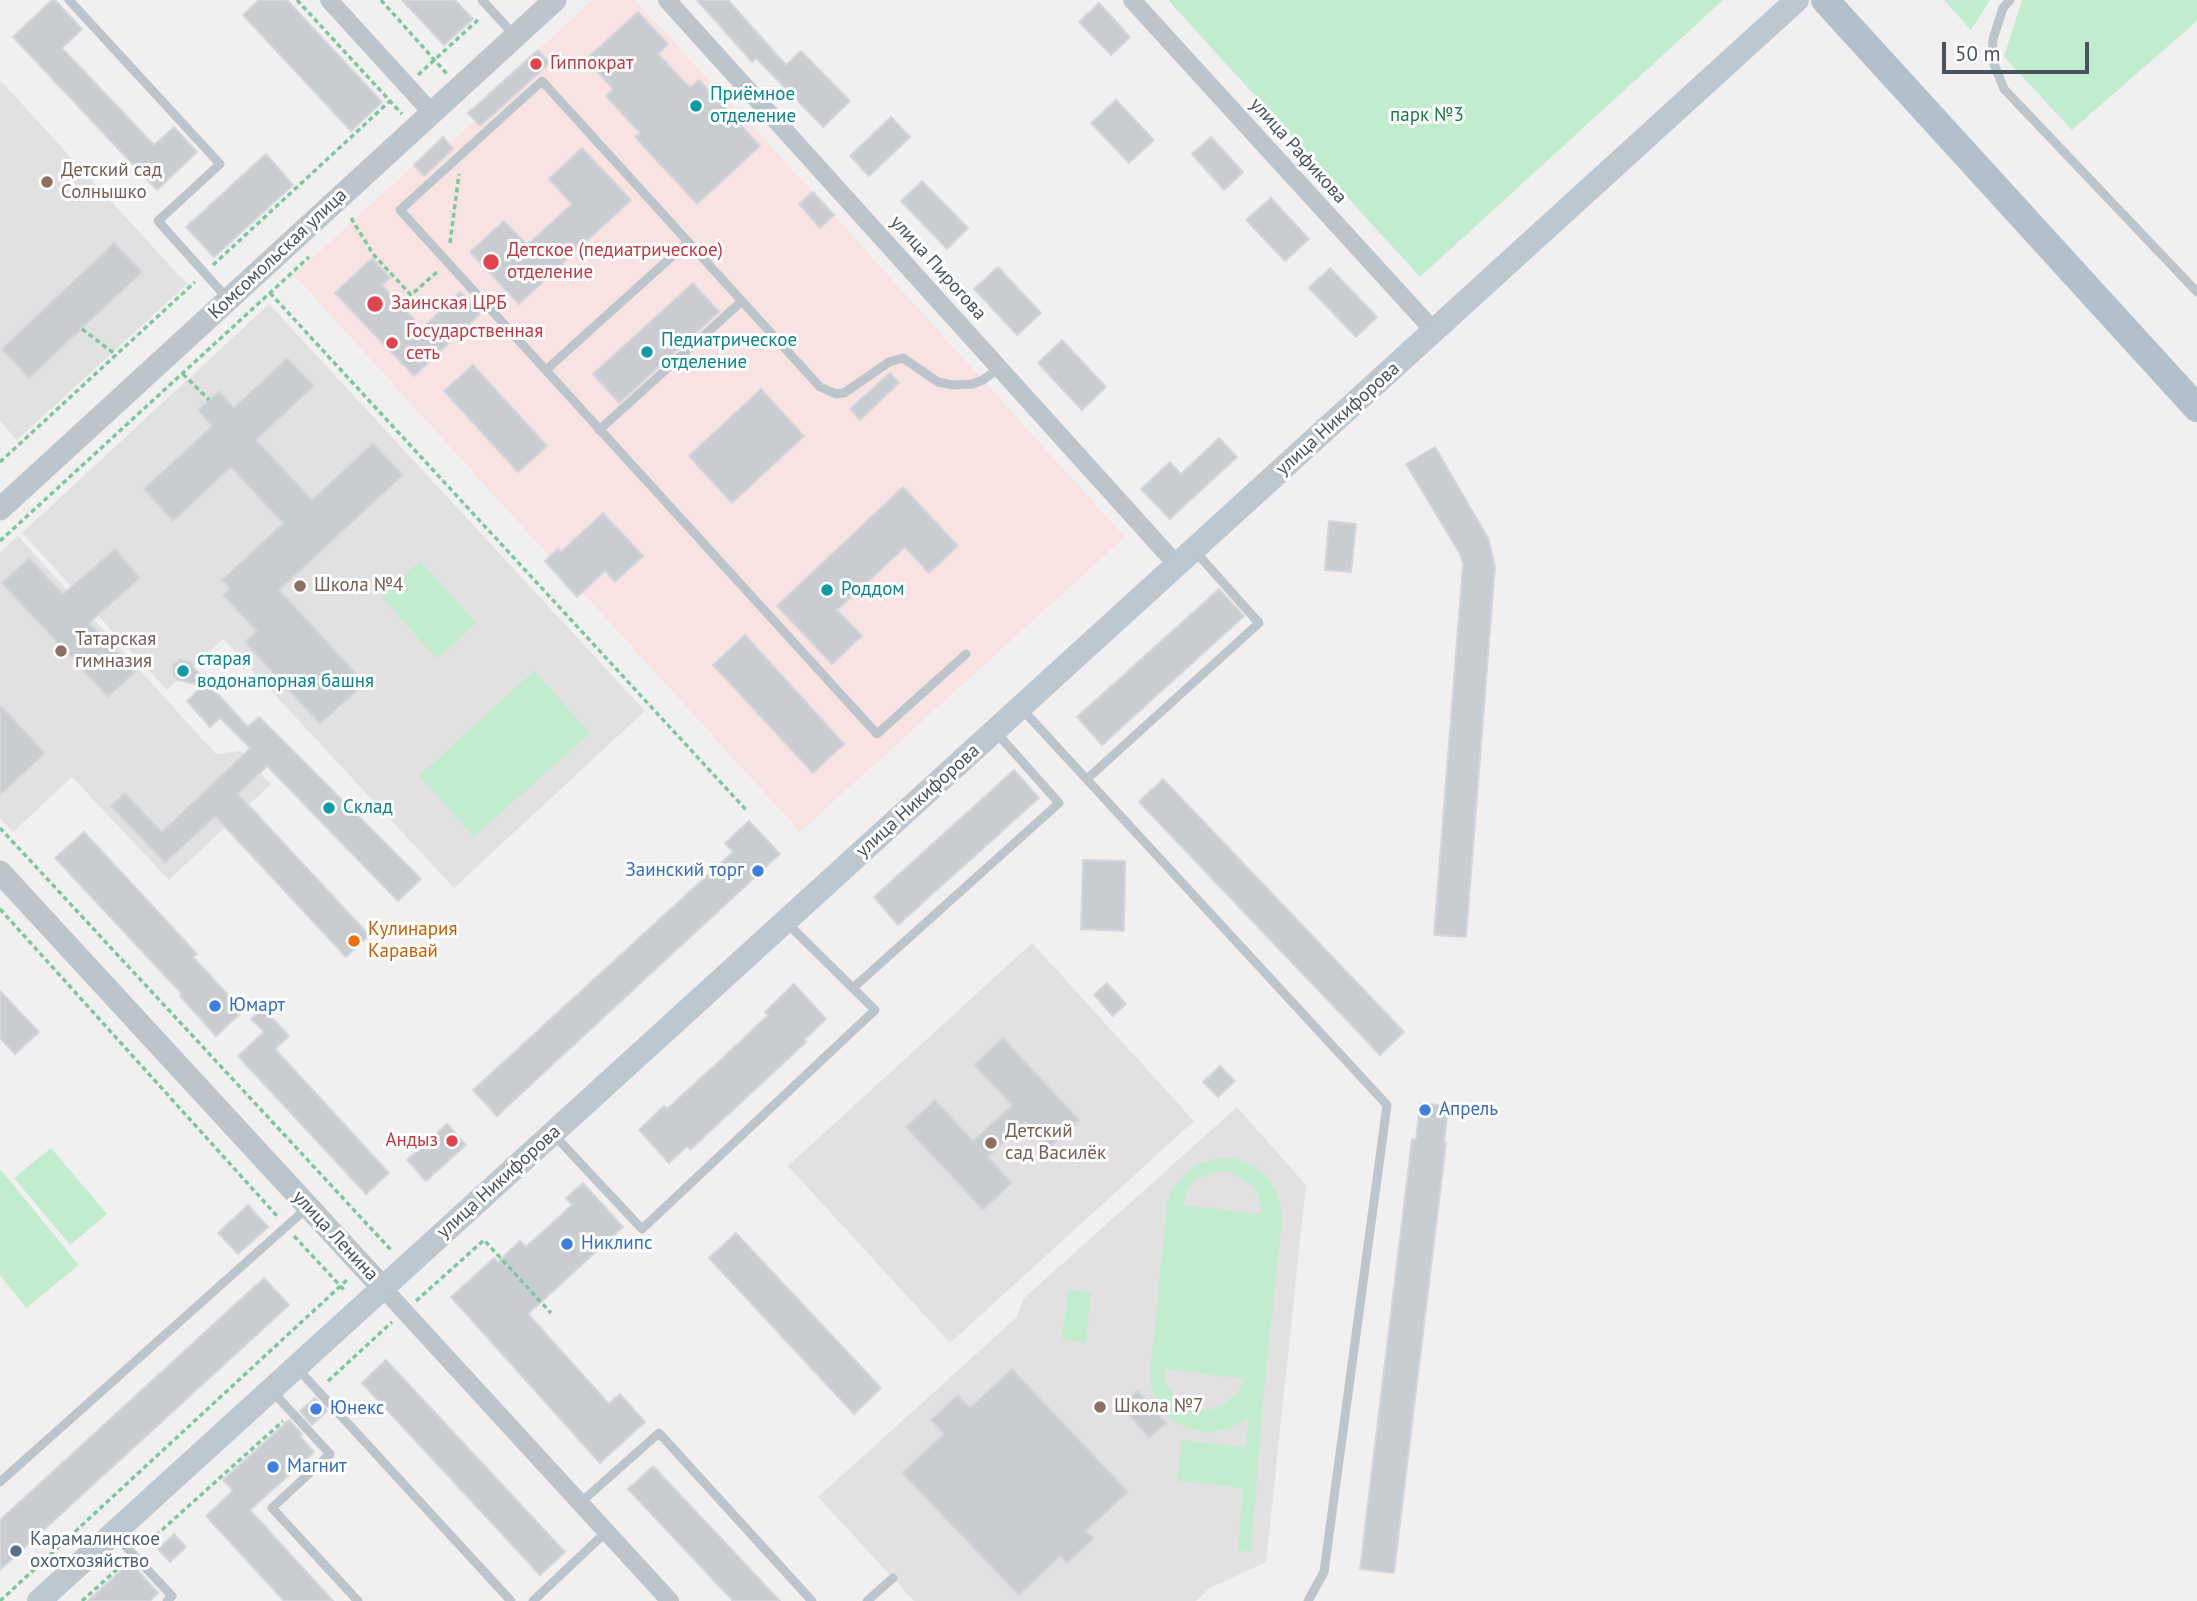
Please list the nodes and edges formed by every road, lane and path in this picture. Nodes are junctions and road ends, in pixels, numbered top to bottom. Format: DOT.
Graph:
graph roads {
  1 [pos="69,0"];
  2 [pos="297,0"];
  3 [pos="329,0"];
  4 [pos="381,0"];
  5 [pos="482,0"];
  6 [pos="555,0"];
  7 [pos="667,0"];
  8 [pos="1132,0"];
  9 [pos="1797,0"];
  10 [pos="1825,0"];
  11 [pos="2010,0"];
  12 [pos="490,9"];
  13 [pos="516,36"];
  14 [pos="435,60"];
  15 [pos="460,87"];
  16 [pos="432,113"];
  17 [pos="415,128"];
  18 [pos="688,242"];
  19 [pos="310,256"];
  20 [pos="2197,292"];
  21 [pos="270,293"];
  22 [pos="229,299"];
  23 [pos="741,301"];
  24 [pos="82,329"];
  25 [pos="1434,331"];
  26 [pos="116,355"];
  27 [pos="999,368"];
  28 [pos="545,370"];
  29 [pos="2197,408"];
  30 [pos="600,430"];
  31 [pos="0,509"];
  32 [pos="0,541"];
  33 [pos="1186,557"];
  34 [pos="966,654"];
  35 [pos="1021,707"];
  36 [pos="995,731"];
  37 [pos="1087,779"];
  38 [pos="748,812"];
  39 [pos="0,828"];
  40 [pos="0,872"];
  41 [pos="0,909"];
  42 [pos="785,922"];
  43 [pos="853,988"];
  44 [pos="553,1133"];
  45 [pos="308,1207"];
  46 [pos="286,1227"];
  47 [pos="484,1240"];
  48 [pos="385,1245"];
  49 [pos="362,1266"];
  50 [pos="406,1267"];
  51 [pos="340,1286"];
  52 [pos="383,1288"];
  53 [pos="428,1290"];
  54 [pos="360,1309"];
  55 [pos="551,1313"];
  56 [pos="382,1332"];
  57 [pos="296,1367"];
  58 [pos="271,1390"];
  59 [pos="292,1413"];
  60 [pos="0,1482"];
  61 [pos="580,1503"];
  62 [pos="606,1532"];
  63 [pos="113,1534"];
  64 [pos="134,1555"];
  65 [pos="893,1578"];
  66 [pos="0,1601"];
  67 [pos="39,1601"];
  68 [pos="82,1601"];
  69 [pos="167,1601"];
  70 [pos="358,1601"];
  71 [pos="511,1601"];
  72 [pos="533,1601"];
  73 [pos="670,1601"];
  74 [pos="812,1601"];
  75 [pos="867,1601"];
  76 [pos="1308,1601"];
  1 -- 22 [label="lane"];
  2 -- 17 [label="path"];
  3 -- 16 [label="street"];
  4 -- 14 [label="path"];
  5 -- 12 [label="lane"];
  6 -- 13 [label="street, Комсомольская улица"];
  7 -- 27 [label="street, улица Пирогова"];
  8 -- 25 [label="street, улица Рафикова"];
  9 -- 25 [label="main road, улица Никифорова"];
  10 -- 29 [label="main road"];
  11 -- 20 [label="lane"];
  12 -- 13 [label="lane"];
  12 -- 14 [label="path"];
  13 -- 15 [label="street, Комсомольская улица"];
  14 -- 15 [label="path"];
  15 -- 16 [label="street, Комсомольская улица"];
  16 -- 17 [label="street, Комсомольская улица"];
  17 -- 22 [label="street, Комсомольская улица"];
  18 -- 23 [label="lane"];
  18 -- 28 [label="lane"];
  18 -- 28 [label="lane"];
  19 -- 21 [label="path"];
  21 -- 32 [label="path"];
  21 -- 38 [label="path"];
  22 -- 31 [label="street, Комсомольская улица"];
  23 -- 27 [label="lane"];
  23 -- 30 [label="lane"];
  24 -- 26 [label="path"];
  25 -- 33 [label="main road, улица Никифорова"];
  27 -- 33 [label="street, улица Пирогова"];
  28 -- 30 [label="lane"];
  30 -- 34 [label="lane"];
  33 -- 35 [label="main road, улица Никифорова"];
  33 -- 37 [label="lane"];
  35 -- 36 [label="main road, улица Никифорова"];
  35 -- 37 [label="lane"];
  36 -- 42 [label="main road, улица Никифорова"];
  36 -- 43 [label="lane"];
  37 -- 76 [label="lane"];
  39 -- 48 [label="path"];
  40 -- 45 [label="street, улица Ленина"];
  41 -- 46 [label="path"];
  42 -- 43 [label="lane"];
  42 -- 44 [label="main road, улица Никифорова"];
  43 -- 44 [label="lane"];
  44 -- 50 [label="main road, улица Никифорова"];
  45 -- 46 [label="lane"];
  45 -- 49 [label="street, улица Ленина"];
  46 -- 51 [label="path"];
  46 -- 60 [label="lane"];
  47 -- 55 [label="path"];
  48 -- 49 [label="path"];
  48 -- 50 [label="path"];
  49 -- 51 [label="path"];
  49 -- 52 [label="street, улица Ленина"];
  50 -- 52 [label="main road, улица Никифорова"];
  50 -- 53 [label="path"];
  51 -- 54 [label="path"];
  51 -- 66 [label="path"];
  52 -- 54 [label="main road, улица Никифорова"];
  52 -- 61 [label="street, улица Ленина"];
  54 -- 56 [label="path"];
  54 -- 57 [label="main road, улица Никифорова"];
  57 -- 58 [label="main road, улица Никифорова"];
  57 -- 71 [label="lane"];
  58 -- 59 [label="lane"];
  58 -- 63 [label="main road, улица Никифорова"];
  59 -- 64 [label="path"];
  59 -- 70 [label="lane"];
  61 -- 62 [label="street, улица Ленина"];
  61 -- 74 [label="lane"];
  62 -- 72 [label="lane"];
  62 -- 73 [label="street, улица Ленина"];
  63 -- 64 [label="lane"];
  63 -- 67 [label="main road, улица Никифорова"];
  64 -- 68 [label="path"];
  64 -- 69 [label="lane"];
  65 -- 75 [label="lane"];
}
